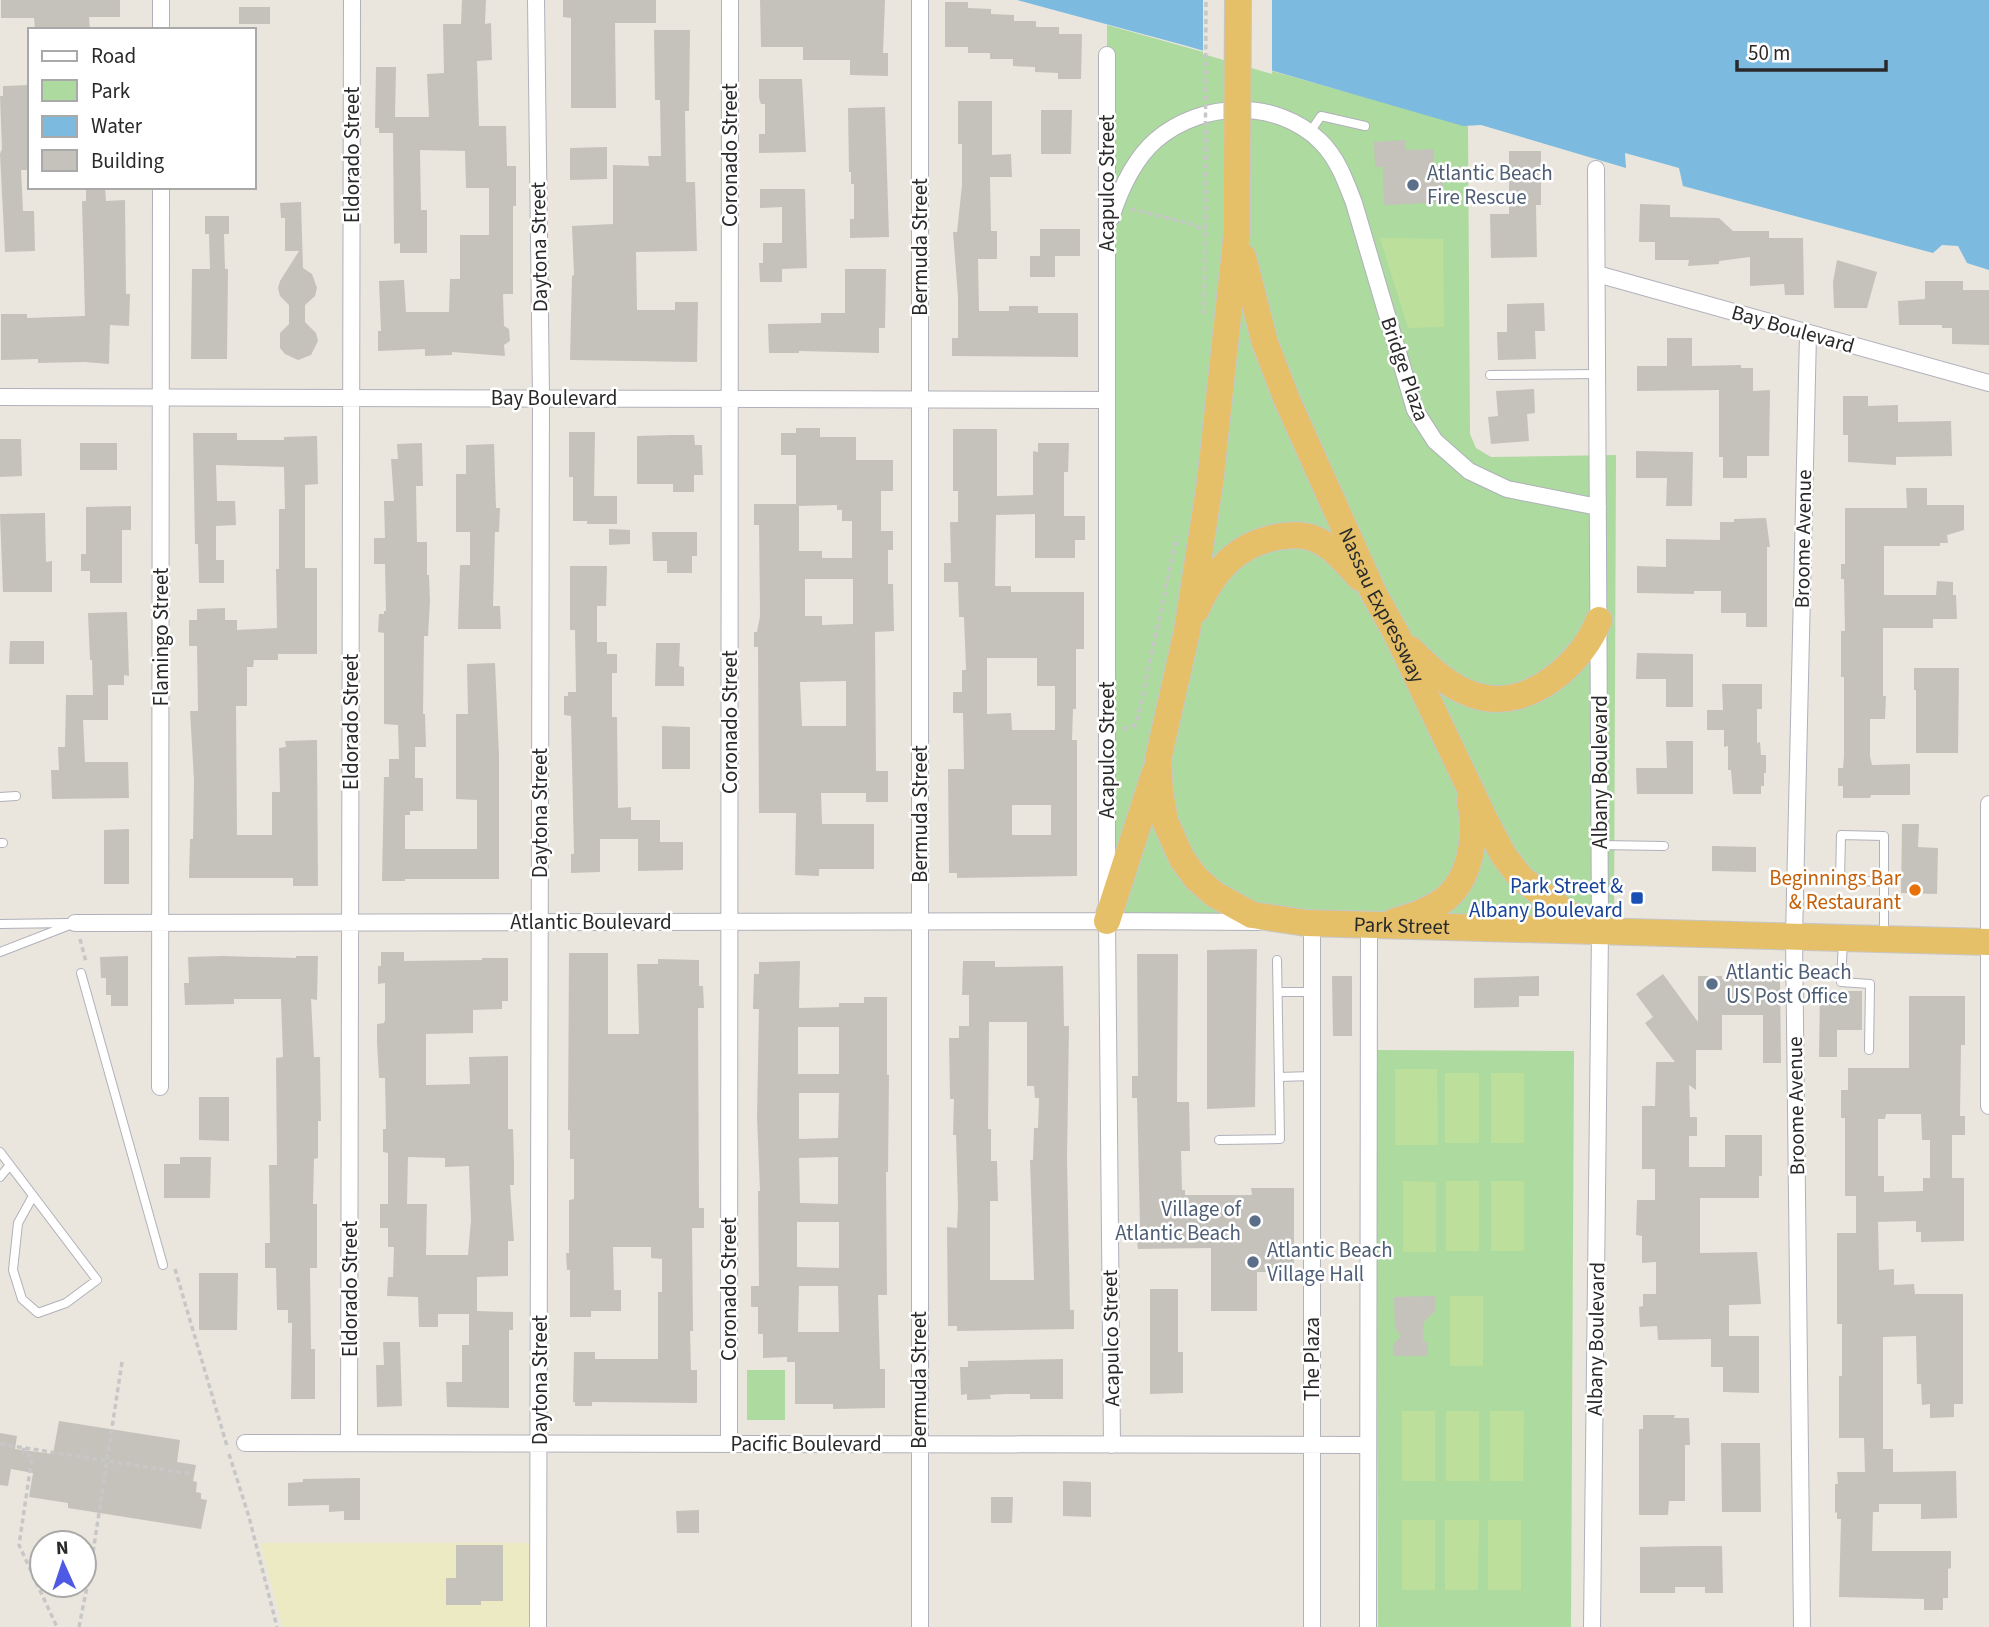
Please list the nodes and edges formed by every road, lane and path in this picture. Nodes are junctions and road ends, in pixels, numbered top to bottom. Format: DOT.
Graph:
graph roads {
  1 [pos="161,0"];
  2 [pos="352,0"];
  3 [pos="536,0"];
  4 [pos="730,0"];
  5 [pos="920,0"];
  6 [pos="1206,0"];
  7 [pos="1238,0"];
  8 [pos="161,28"];
  9 [pos="1107,55"];
  10 [pos="1365,126"];
  11 [pos="1310,132"];
  12 [pos="1596,169"];
  13 [pos="161,189"];
  14 [pos="1115,206"];
  15 [pos="1205,230"];
  16 [pos="1107,231"];
  17 [pos="1237,232"];
  18 [pos="1597,274"];
  19 [pos="1203,327"];
  20 [pos="1808,334"];
  21 [pos="1597,374"];
  22 [pos="1490,375"];
  23 [pos="1989,383"];
  24 [pos="0,397"];
  25 [pos="541,397"];
  26 [pos="161,398"];
  27 [pos="351,398"];
  28 [pos="730,398"];
  29 [pos="920,400"];
  30 [pos="1107,400"];
  31 [pos="1598,507"];
  32 [pos="1179,526"];
  33 [pos="1374,594"];
  34 [pos="1599,620"];
  35 [pos="1187,631"];
  36 [pos="1397,635"];
  37 [pos="1107,729"];
  38 [pos="1158,760"];
  39 [pos="1458,763"];
  40 [pos="16,796"];
  41 [pos="0,797"];
  42 [pos="1989,804"];
  43 [pos="1600,845"];
  44 [pos="1664,846"];
  45 [pos="1884,882"];
  46 [pos="920,921"];
  47 [pos="1107,921"];
  48 [pos="540,922"];
  49 [pos="730,922"];
  50 [pos="75,923"];
  51 [pos="160,923"];
  52 [pos="351,923"];
  53 [pos="0,924"];
  54 [pos="1309,924"];
  55 [pos="1369,926"];
  56 [pos="1600,931"];
  57 [pos="1794,937"];
  58 [pos="1843,938"];
  59 [pos="1884,939"];
  60 [pos="1988,942"];
  61 [pos="0,952"];
  62 [pos="1277,960"];
  63 [pos="86,962"];
  64 [pos="82,973"];
  65 [pos="1278,992"];
  66 [pos="1312,992"];
  67 [pos="1869,1050"];
  68 [pos="1312,1076"];
  69 [pos="1279,1077"];
  70 [pos="160,1087"];
  71 [pos="1989,1106"];
  72 [pos="1219,1140"];
  73 [pos="0,1152"];
  74 [pos="10,1166"];
  75 [pos="0,1177"];
  76 [pos="33,1196"];
  77 [pos="173,1260"];
  78 [pos="163,1265"];
  79 [pos="122,1362"];
  80 [pos="245,1443"];
  81 [pos="349,1443"];
  82 [pos="0,1444"];
  83 [pos="540,1444"];
  84 [pos="729,1444"];
  85 [pos="919,1444"];
  86 [pos="1112,1445"];
  87 [pos="1312,1445"];
  88 [pos="1368,1445"];
  89 [pos="24,1448"];
  90 [pos="108,1461"];
  91 [pos="191,1474"];
  92 [pos="57,1627"];
  93 [pos="79,1627"];
  94 [pos="277,1627"];
  95 [pos="538,1627"];
  96 [pos="920,1627"];
  97 [pos="1312,1627"];
  98 [pos="1367,1627"];
  99 [pos="1592,1627"];
  100 [pos="1802,1627"];
  1 -- 8 [label="street"];
  2 -- 27 [label="street, Eldorado Street"];
  3 -- 25 [label="street, Daytona Street"];
  4 -- 28 [label="street, Coronado Street"];
  5 -- 29 [label="street, Bermuda Street"];
  6 -- 15 [label="path, bridge"];
  7 -- 17 [label="highway, Nassau Expressway, bridge"];
  9 -- 16 [label="street, Acapulco Street"];
  10 -- 11 [label="lane"];
  11 -- 14 [label="street"];
  11 -- 31 [label="street, Bridge Plaza"];
  12 -- 18 [label="street, Albany Boulevard"];
  13 -- 26 [label="street, Flamingo Street"];
  14 -- 15 [label="path"];
  14 -- 16 [label="street"];
  15 -- 19 [label="path"];
  16 -- 30 [label="street, Acapulco Street"];
  17 -- 33 [label="highway, Nassau Expressway"];
  17 -- 35 [label="highway, Nassau Expressway"];
  18 -- 20 [label="street, Bay Boulevard"];
  18 -- 21 [label="street, Albany Boulevard"];
  20 -- 23 [label="street, Bay Boulevard"];
  20 -- 57 [label="street, Broome Avenue"];
  21 -- 22 [label="lane"];
  21 -- 31 [label="street, Albany Boulevard"];
  24 -- 26 [label="street, Bay Boulevard"];
  25 -- 27 [label="street, Bay Boulevard"];
  25 -- 28 [label="street, Bay Boulevard"];
  25 -- 48 [label="street, Daytona Street"];
  26 -- 27 [label="street, Bay Boulevard"];
  26 -- 51 [label="street, Flamingo Street"];
  27 -- 52 [label="street, Eldorado Street"];
  28 -- 29 [label="street, Bay Boulevard"];
  28 -- 49 [label="street, Coronado Street"];
  29 -- 30 [label="street, Bay Boulevard"];
  29 -- 46 [label="street, Bermuda Street"];
  30 -- 37 [label="street, Acapulco Street"];
  31 -- 34 [label="street, Albany Boulevard"];
  32 -- 37 [label="path"];
  33 -- 35 [label="highway"];
  33 -- 36 [label="highway, Nassau Expressway"];
  34 -- 36 [label="highway"];
  34 -- 43 [label="street, Albany Boulevard"];
  35 -- 38 [label="highway, Nassau Expressway"];
  36 -- 39 [label="highway, Nassau Expressway"];
  37 -- 47 [label="street, Acapulco Street"];
  38 -- 47 [label="highway"];
  38 -- 54 [label="highway, Nassau Expressway"];
  39 -- 55 [label="highway"];
  39 -- 56 [label="highway, Nassau Expressway"];
  40 -- 41 [label="lane"];
  42 -- 60 [label="street"];
  43 -- 44 [label="lane"];
  43 -- 56 [label="street, Albany Boulevard"];
  45 -- 45 [label="lane"];
  45 -- 59 [label="lane"];
  46 -- 47 [label="street, Atlantic Boulevard"];
  46 -- 49 [label="street, Atlantic Boulevard"];
  46 -- 85 [label="street, Bermuda Street"];
  47 -- 54 [label="street, Park Street"];
  47 -- 86 [label="street, Acapulco Street"];
  48 -- 49 [label="street, Atlantic Boulevard"];
  48 -- 52 [label="street, Atlantic Boulevard"];
  48 -- 83 [label="street, Daytona Street"];
  49 -- 84 [label="street, Coronado Street"];
  50 -- 51 [label="street, Atlantic Boulevard"];
  50 -- 53 [label="lane, Atlantic Boulevard"];
  50 -- 61 [label="lane, Atlantic Boulevard"];
  50 -- 63 [label="path"];
  51 -- 52 [label="street, Atlantic Boulevard"];
  51 -- 70 [label="street, Flamingo Street"];
  52 -- 81 [label="street, Eldorado Street"];
  54 -- 55 [label="highway, Park Street"];
  54 -- 66 [label="street, The Plaza"];
  55 -- 56 [label="highway, Park Street"];
  55 -- 88 [label="street"];
  56 -- 57 [label="highway, Park Street"];
  56 -- 99 [label="street, Albany Boulevard"];
  57 -- 58 [label="highway, Park Street"];
  57 -- 100 [label="street, Broome Avenue"];
  58 -- 59 [label="highway, Park Street"];
  58 -- 67 [label="lane"];
  59 -- 60 [label="highway, Park Street"];
  60 -- 71 [label="street"];
  62 -- 65 [label="lane"];
  64 -- 78 [label="lane"];
  65 -- 66 [label="lane"];
  65 -- 69 [label="lane"];
  66 -- 68 [label="street, The Plaza"];
  68 -- 69 [label="lane"];
  68 -- 87 [label="street, The Plaza"];
  69 -- 72 [label="lane"];
  73 -- 74 [label="lane"];
  74 -- 75 [label="lane"];
  74 -- 76 [label="lane"];
  76 -- 76 [label="lane"];
  77 -- 94 [label="path"];
  79 -- 90 [label="path"];
  80 -- 81 [label="street, Pacific Boulevard"];
  81 -- 83 [label="street, Pacific Boulevard"];
  82 -- 89 [label="path"];
  83 -- 84 [label="street, Pacific Boulevard"];
  83 -- 95 [label="street, Daytona Street"];
  84 -- 85 [label="street, Pacific Boulevard"];
  85 -- 86 [label="street, Pacific Boulevard"];
  85 -- 96 [label="street, Bermuda Street"];
  86 -- 87 [label="street, Pacific Boulevard"];
  87 -- 88 [label="street, Pacific Boulevard"];
  87 -- 97 [label="street, The Plaza"];
  88 -- 98 [label="street"];
  89 -- 90 [label="path"];
  89 -- 92 [label="path"];
  90 -- 91 [label="path"];
  90 -- 93 [label="path"];
}
